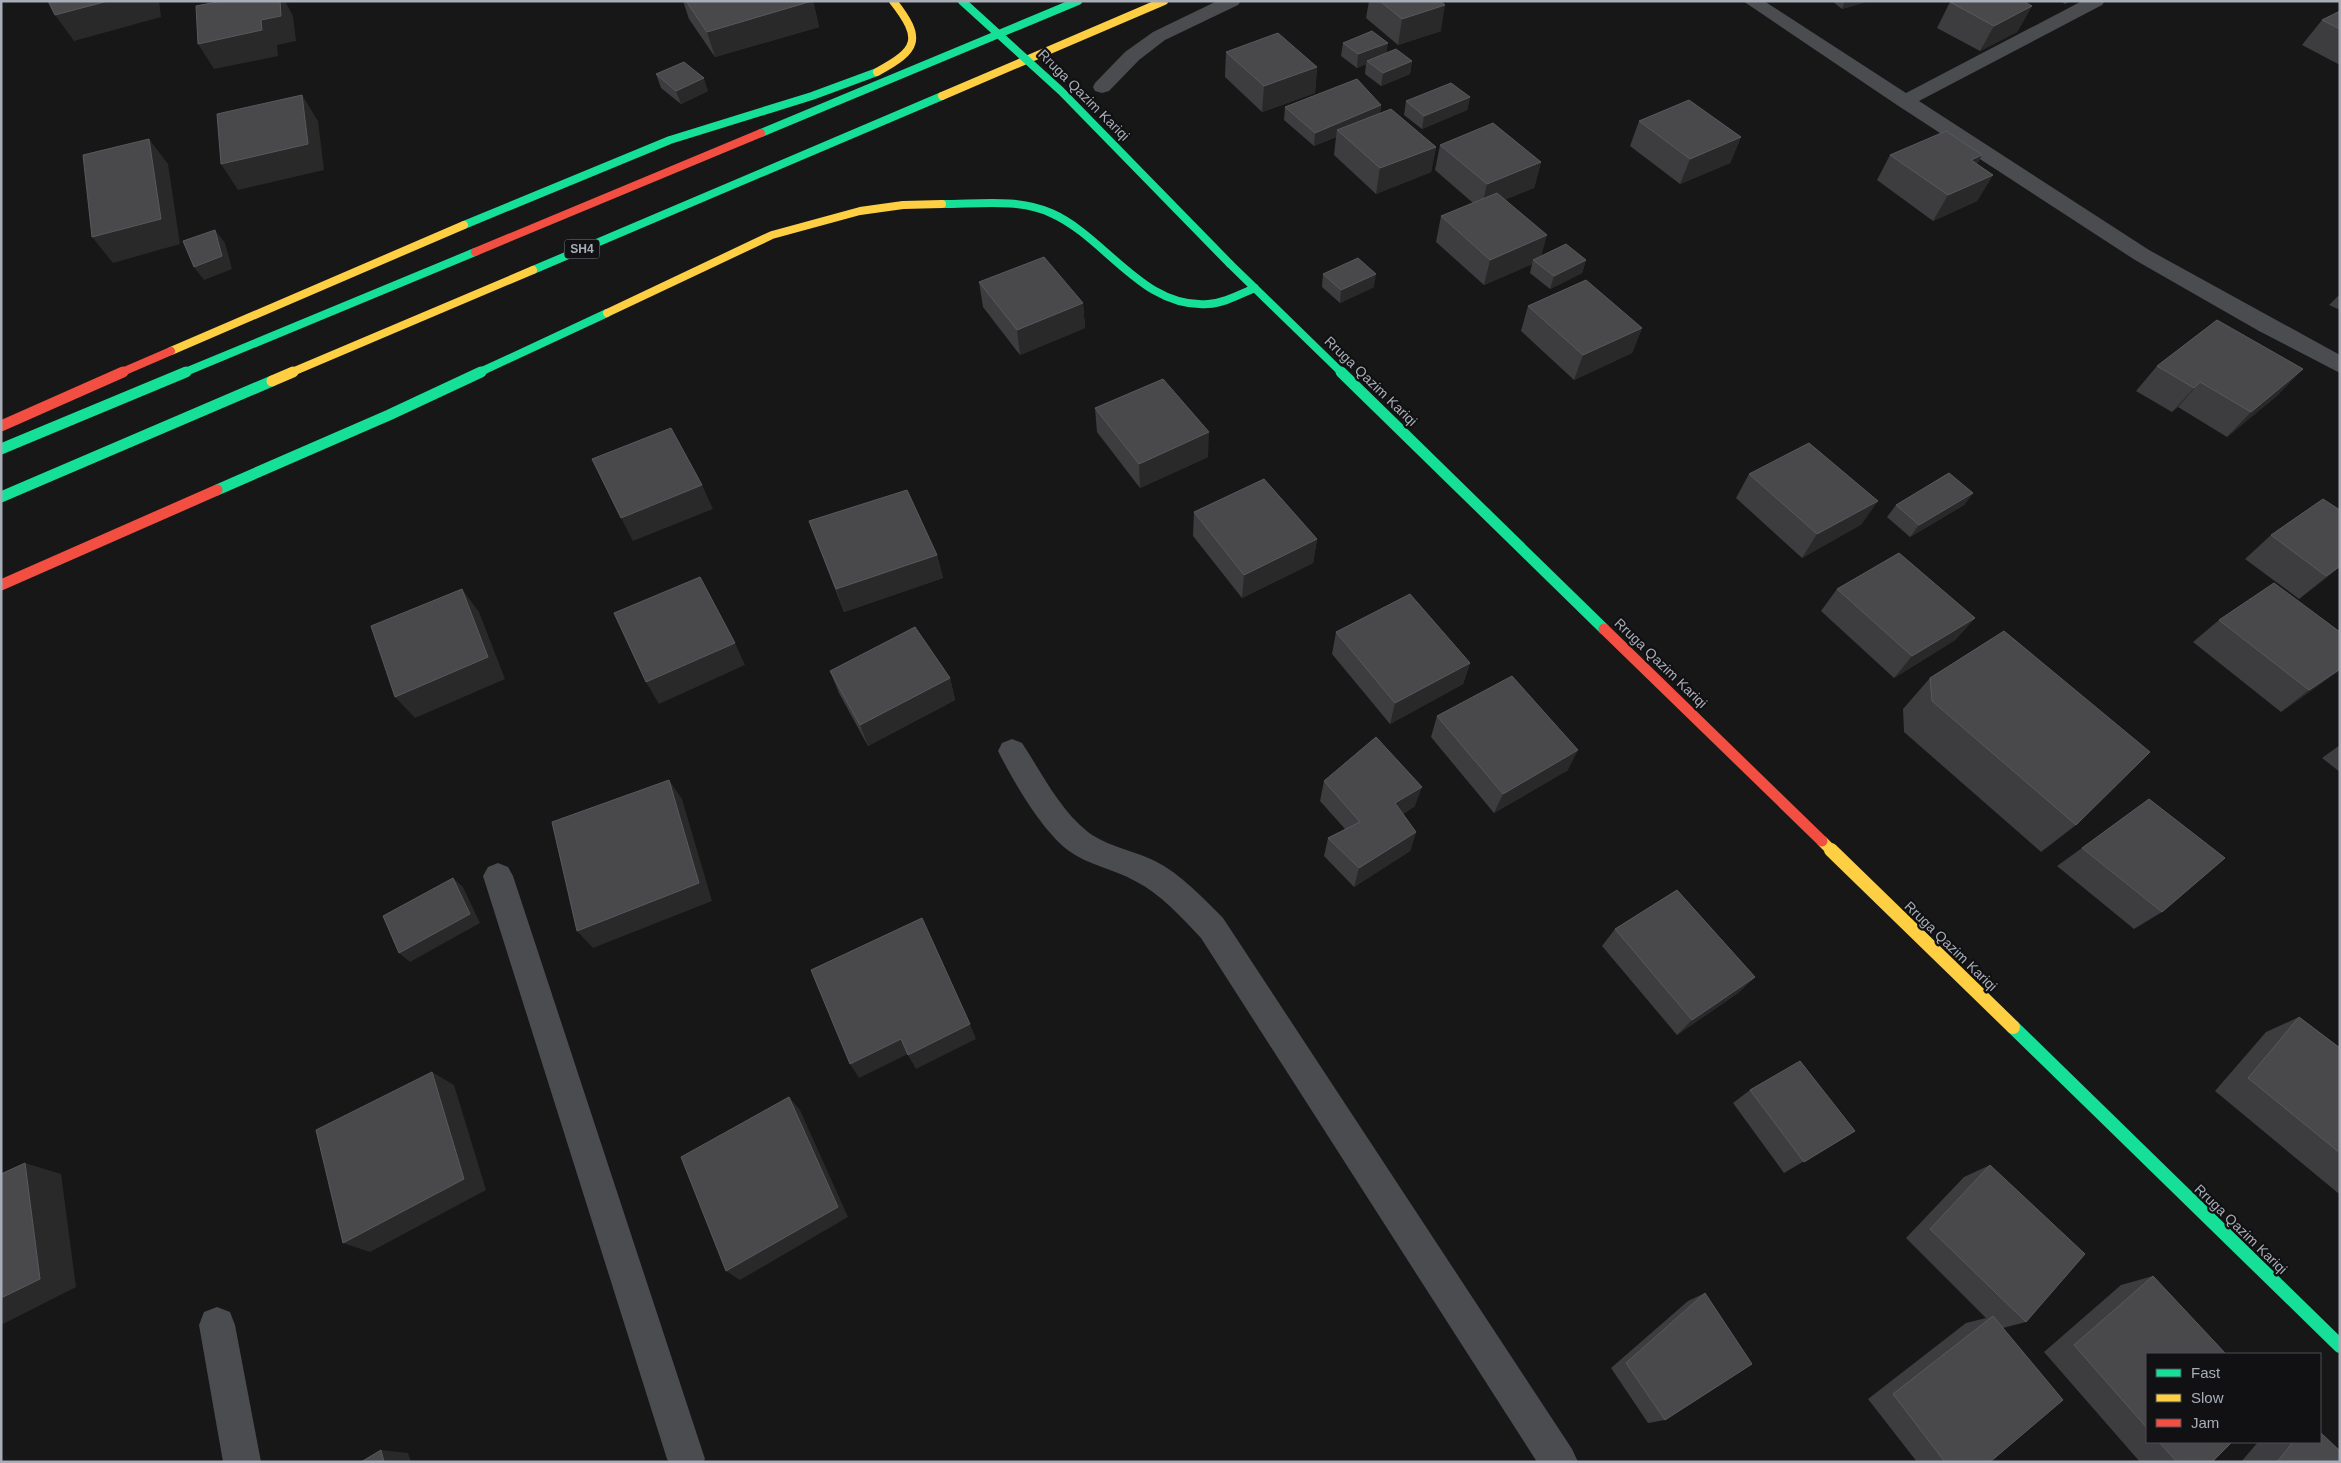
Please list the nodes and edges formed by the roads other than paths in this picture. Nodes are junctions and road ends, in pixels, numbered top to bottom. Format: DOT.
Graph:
graph roads {
  1 [pos="893,1"];
  2 [pos="962,1"];
  3 [pos="1078,1"];
  4 [pos="1164,1"];
  5 [pos="1232,1"];
  6 [pos="1752,1"];
  7 [pos="2096,1"];
  8 [pos="1102,87"];
  9 [pos="1904,101"];
  10 [pos="1255,288"];
  11 [pos="2340,365"];
  12 [pos="1,426"];
  13 [pos="1,448"];
  14 [pos="1,497"];
  15 [pos="1,585"];
  16 [pos="1012,751"];
  17 [pos="498,876"];
  18 [pos="217,1325"];
  19 [pos="2340,1346"];
  20 [pos="685,1461"];
  21 [pos="242,1462"];
  22 [pos="1559,1462"];
  1 -- 12 [label="main road"];
  2 -- 10 [label="main road, Rruga Qazim Kariqi, bridge"];
  3 -- 13 [label="main road"];
  4 -- 14 [label="main road, SH4"];
  5 -- 8 [label="street"];
  6 -- 9 [label="street"];
  7 -- 9 [label="street"];
  9 -- 11 [label="street"];
  10 -- 15 [label="main road"];
  10 -- 19 [label="main road, Rruga Qazim Kariqi"];
  16 -- 22 [label="street"];
  17 -- 20 [label="street"];
  18 -- 21 [label="street"];
}
